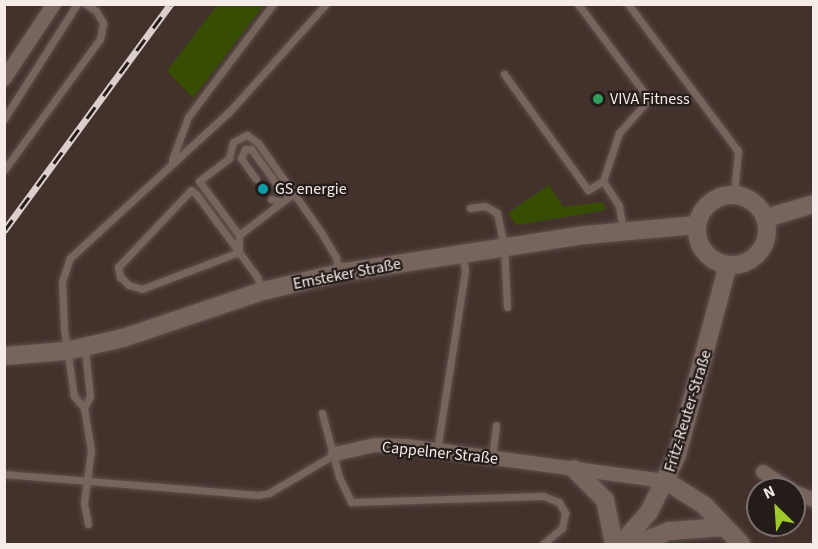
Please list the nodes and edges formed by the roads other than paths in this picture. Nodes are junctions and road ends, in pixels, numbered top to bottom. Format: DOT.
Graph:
graph roads {
  1 [pos="54,4"];
  2 [pos="77,4"];
  3 [pos="86,4"];
  4 [pos="273,4"];
  5 [pos="326,4"];
  6 [pos="578,4"];
  7 [pos="628,4"];
  8 [pos="504,74"];
  9 [pos="4,79"];
  10 [pos="4,119"];
  11 [pos="171,162"];
  12 [pos="4,170"];
  13 [pos="256,179"];
  14 [pos="603,181"];
  15 [pos="294,193"];
  16 [pos="734,194"];
  17 [pos="271,198"];
  18 [pos="282,202"];
  19 [pos="813,204"];
  20 [pos="470,208"];
  21 [pos="766,218"];
  22 [pos="697,225"];
  23 [pos="622,230"];
  24 [pos="239,235"];
  25 [pos="504,246"];
  26 [pos="239,252"];
  27 [pos="463,253"];
  28 [pos="728,265"];
  29 [pos="339,273"];
  30 [pos="263,291"];
  31 [pos="507,307"];
  32 [pos="84,346"];
  33 [pos="66,351"];
  34 [pos="4,356"];
  35 [pos="84,408"];
  36 [pos="322,413"];
  37 [pos="496,425"];
  38 [pos="437,450"];
  39 [pos="335,454"];
  40 [pos="492,458"];
  41 [pos="574,469"];
  42 [pos="763,472"];
  43 [pos="4,474"];
  44 [pos="771,477"];
  45 [pos="90,481"];
  46 [pos="666,481"];
  47 [pos="88,524"];
  48 [pos="725,526"];
  49 [pos="543,544"];
  50 [pos="614,544"];
  51 [pos="621,544"];
  52 [pos="637,544"];
  53 [pos="741,544"];
  1 -- 9 [label="street"];
  2 -- 10 [label="lane"];
  3 -- 12 [label="lane"];
  4 -- 11 [label="lane"];
  5 -- 11 [label="lane"];
  6 -- 14 [label="lane"];
  7 -- 16 [label="lane"];
  8 -- 14 [label="lane"];
  11 -- 33 [label="lane"];
  13 -- 15 [label="lane"];
  14 -- 23 [label="lane"];
  15 -- 18 [label="lane"];
  15 -- 24 [label="lane"];
  15 -- 29 [label="lane"];
  16 -- 21 [label="street"];
  16 -- 22 [label="street"];
  17 -- 18 [label="lane"];
  18 -- 24 [label="lane"];
  19 -- 21 [label="street"];
  20 -- 25 [label="lane"];
  21 -- 28 [label="street"];
  22 -- 23 [label="street, Emsteker Straße"];
  22 -- 28 [label="street"];
  23 -- 25 [label="street, Emsteker Straße"];
  24 -- 26 [label="lane"];
  25 -- 27 [label="street, Emsteker Straße"];
  25 -- 31 [label="lane"];
  26 -- 26 [label="lane"];
  26 -- 30 [label="lane"];
  27 -- 29 [label="street, Emsteker Straße"];
  27 -- 38 [label="lane"];
  28 -- 46 [label="street, Fritz-Reuter-Straße"];
  29 -- 30 [label="street, Emsteker Straße"];
  30 -- 32 [label="street, Emsteker Straße"];
  32 -- 33 [label="street, Emsteker Straße"];
  32 -- 35 [label="lane"];
  33 -- 34 [label="street, Emsteker Straße"];
  33 -- 35 [label="lane"];
  35 -- 45 [label="lane"];
  36 -- 39 [label="lane"];
  37 -- 40 [label="lane"];
  38 -- 39 [label="street, Cappelner Straße"];
  38 -- 40 [label="street, Cappelner Straße"];
  39 -- 45 [label="lane, Cappelner Straße"];
  39 -- 49 [label="lane"];
  40 -- 41 [label="street, Cappelner Straße"];
  41 -- 46 [label="street, Cappelner Straße"];
  41 -- 50 [label="street"];
  42 -- 44 [label="street"];
  43 -- 45 [label="lane, Cappelner Straße"];
  45 -- 47 [label="lane"];
  46 -- 48 [label="street, Cappelner Straße"];
  46 -- 51 [label="street, Fritz-Reuter-Straße"];
  48 -- 52 [label="street"];
  48 -- 53 [label="street, Cappelner Straße"];
}
